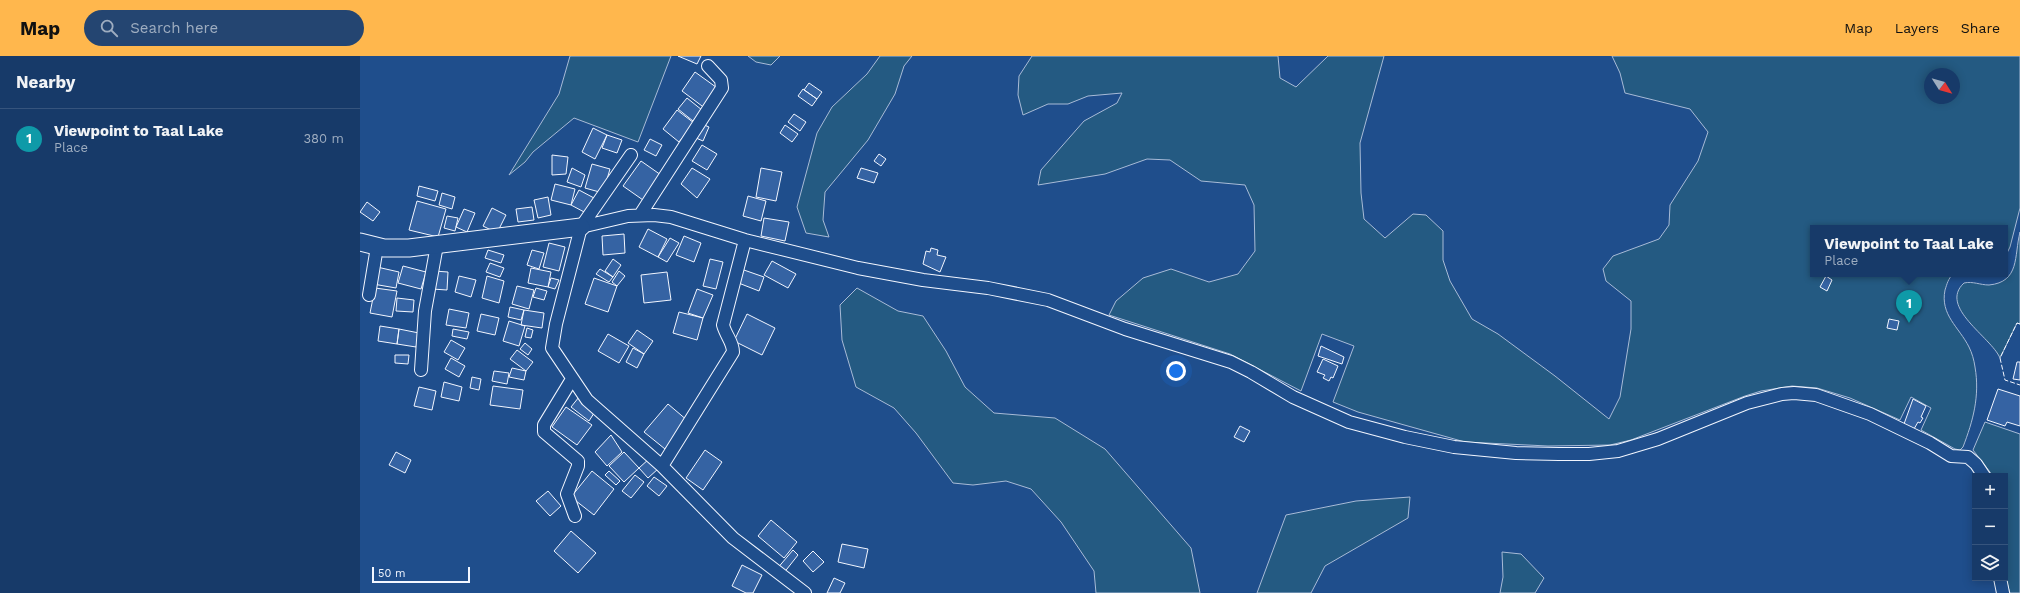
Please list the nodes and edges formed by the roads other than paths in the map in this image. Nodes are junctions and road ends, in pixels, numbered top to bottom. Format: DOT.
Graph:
graph roads {
  1 [pos="708,66"];
  2 [pos="631,155"];
  3 [pos="640,215"];
  4 [pos="581,227"];
  5 [pos="745,240"];
  6 [pos="360,242"];
  7 [pos="437,245"];
  8 [pos="377,247"];
  9 [pos="369,295"];
  10 [pos="421,370"];
  11 [pos="572,379"];
  12 [pos="662,466"];
  13 [pos="1982,473"];
  14 [pos="575,516"];
  15 [pos="2001,581"];
  16 [pos="805,593"];
  17 [pos="2003,593"];
  1 -- 3 [label="street"];
  2 -- 4 [label="street"];
  3 -- 4 [label="street"];
  3 -- 5 [label="street"];
  4 -- 7 [label="street"];
  4 -- 11 [label="street"];
  5 -- 12 [label="street"];
  5 -- 13 [label="street"];
  6 -- 8 [label="street"];
  7 -- 8 [label="street"];
  7 -- 10 [label="street"];
  8 -- 9 [label="street"];
  11 -- 12 [label="street"];
  11 -- 14 [label="street"];
  12 -- 16 [label="street"];
  15 -- 17 [label="street"];
}
